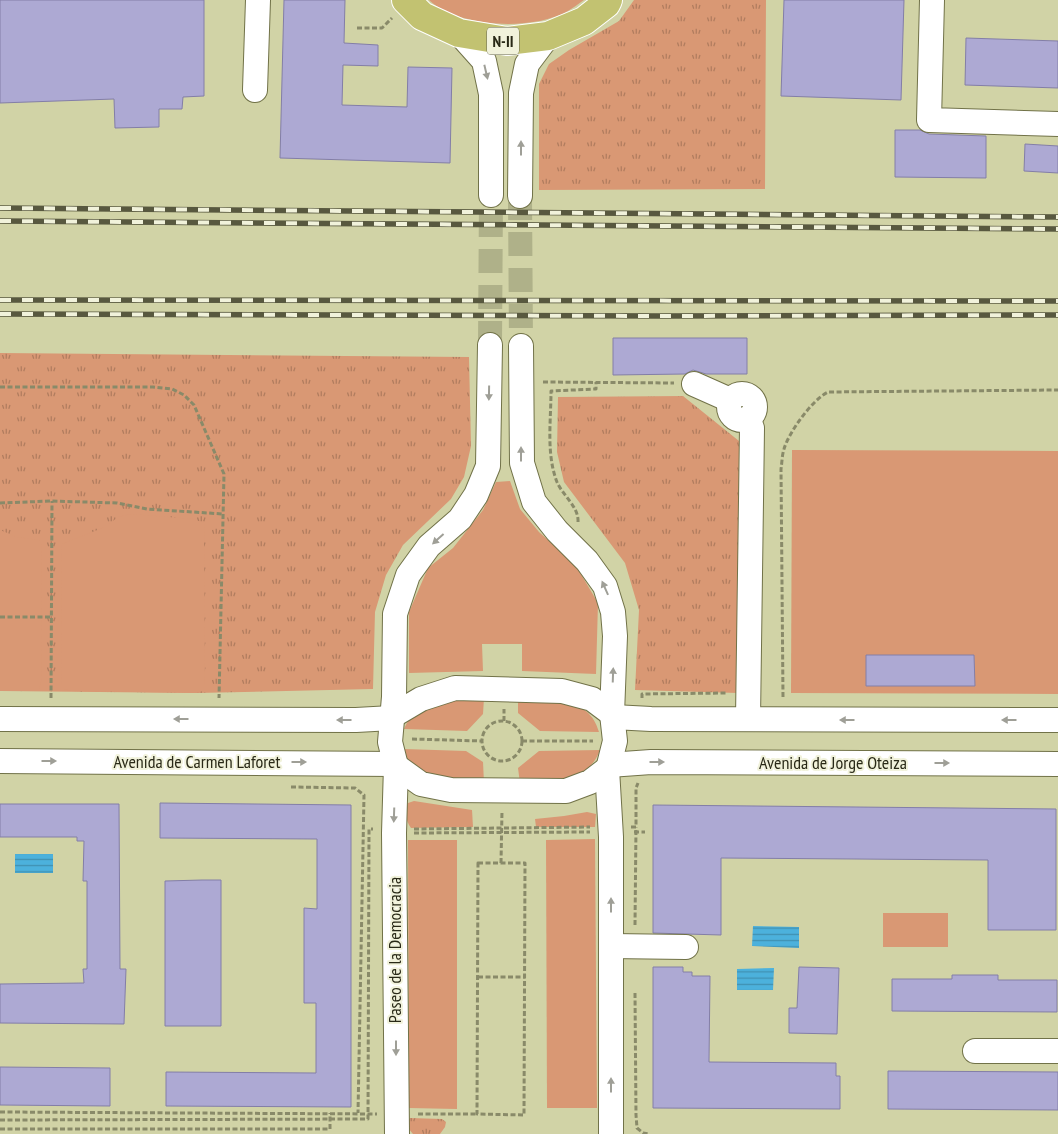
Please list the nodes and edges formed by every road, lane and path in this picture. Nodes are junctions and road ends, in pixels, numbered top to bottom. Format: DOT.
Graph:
graph roads {
  1 [pos="258,0"];
  2 [pos="608,0"];
  3 [pos="932,0"];
  4 [pos="399,9"];
  5 [pos="357,28"];
  6 [pos="459,33"];
  7 [pos="548,36"];
  8 [pos="255,90"];
  9 [pos="1058,124"];
  10 [pos="491,196"];
  11 [pos="520,196"];
  12 [pos="490,345"];
  13 [pos="521,346"];
  14 [pos="541,382"];
  15 [pos="596,382"];
  16 [pos="694,384"];
  17 [pos="0,387"];
  18 [pos="1058,390"];
  19 [pos="52,501"];
  20 [pos="0,503"];
  21 [pos="223,514"];
  22 [pos="576,524"];
  23 [pos="0,617"];
  24 [pos="51,617"];
  25 [pos="51,698"];
  26 [pos="218,698"];
  27 [pos="783,698"];
  28 [pos="393,716"];
  29 [pos="613,716"];
  30 [pos="0,719"];
  31 [pos="748,720"];
  32 [pos="1058,720"];
  33 [pos="412,739"];
  34 [pos="482,741"];
  35 [pos="522,741"];
  36 [pos="593,741"];
  37 [pos="0,761"];
  38 [pos="1058,764"];
  39 [pos="395,765"];
  40 [pos="608,767"];
  41 [pos="286,787"];
  42 [pos="636,827"];
  43 [pos="610,831"];
  44 [pos="636,832"];
  45 [pos="645,832"];
  46 [pos="364,833"];
  47 [pos="394,833"];
  48 [pos="610,946"];
  49 [pos="635,946"];
  50 [pos="686,946"];
  51 [pos="478,976"];
  52 [pos="525,977"];
  53 [pos="635,985"];
  54 [pos="975,1051"];
  55 [pos="1058,1051"];
  56 [pos="0,1112"];
  57 [pos="330,1113"];
  58 [pos="0,1129"];
  59 [pos="397,1134"];
  60 [pos="611,1134"];
  61 [pos="650,1134"];
  1 -- 8 [label="street"];
  2 -- 7 [label="main road, N-II"];
  3 -- 9 [label="street"];
  4 -- 5 [label="path"];
  4 -- 6 [label="main road, N-II"];
  6 -- 7 [label="main road, N-II"];
  6 -- 10 [label="street, one-way"];
  11 -- 7 [label="street, one-way"];
  12 -- 28 [label="street, Paseo de la Democracia, one-way"];
  29 -- 13 [label="street, one-way"];
  14 -- 15 [label="path"];
  15 -- 16 [label="path"];
  15 -- 22 [label="path"];
  16 -- 31 [label="street"];
  17 -- 21 [label="path"];
  18 -- 27 [label="path"];
  19 -- 20 [label="path"];
  19 -- 21 [label="path"];
  19 -- 24 [label="path"];
  21 -- 26 [label="path"];
  23 -- 24 [label="path"];
  24 -- 25 [label="path"];
  28 -- 29 [label="street"];
  28 -- 30 [label="street, one-way"];
  28 -- 39 [label="street, Paseo de la Democracia"];
  29 -- 31 [label="street"];
  29 -- 40 [label="street"];
  32 -- 31 [label="street, one-way"];
  33 -- 34 [label="path"];
  34 -- 35 [label="path"];
  34 -- 35 [label="path"];
  35 -- 36 [label="path"];
  37 -- 39 [label="street, Avenida de Carmen Laforet, one-way"];
  40 -- 38 [label="street, Avenida de Jorge Oteiza, one-way"];
  39 -- 40 [label="street"];
  39 -- 47 [label="street, Paseo de la Democracia, one-way"];
  40 -- 43 [label="street"];
  41 -- 46 [label="path"];
  42 -- 44 [label="path"];
  43 -- 44 [label="path"];
  43 -- 47 [label="path"];
  48 -- 43 [label="street, one-way"];
  44 -- 45 [label="path"];
  44 -- 49 [label="path"];
  46 -- 47 [label="path"];
  46 -- 57 [label="path"];
  47 -- 59 [label="street, Paseo de la Democracia, one-way"];
  48 -- 49 [label="street"];
  60 -- 48 [label="street, one-way"];
  49 -- 50 [label="street"];
  51 -- 52 [label="path"];
  51 -- 52 [label="path"];
  51 -- 52 [label="path"];
  53 -- 61 [label="path"];
  54 -- 55 [label="street"];
  56 -- 57 [label="path"];
  57 -- 58 [label="path"];
}
